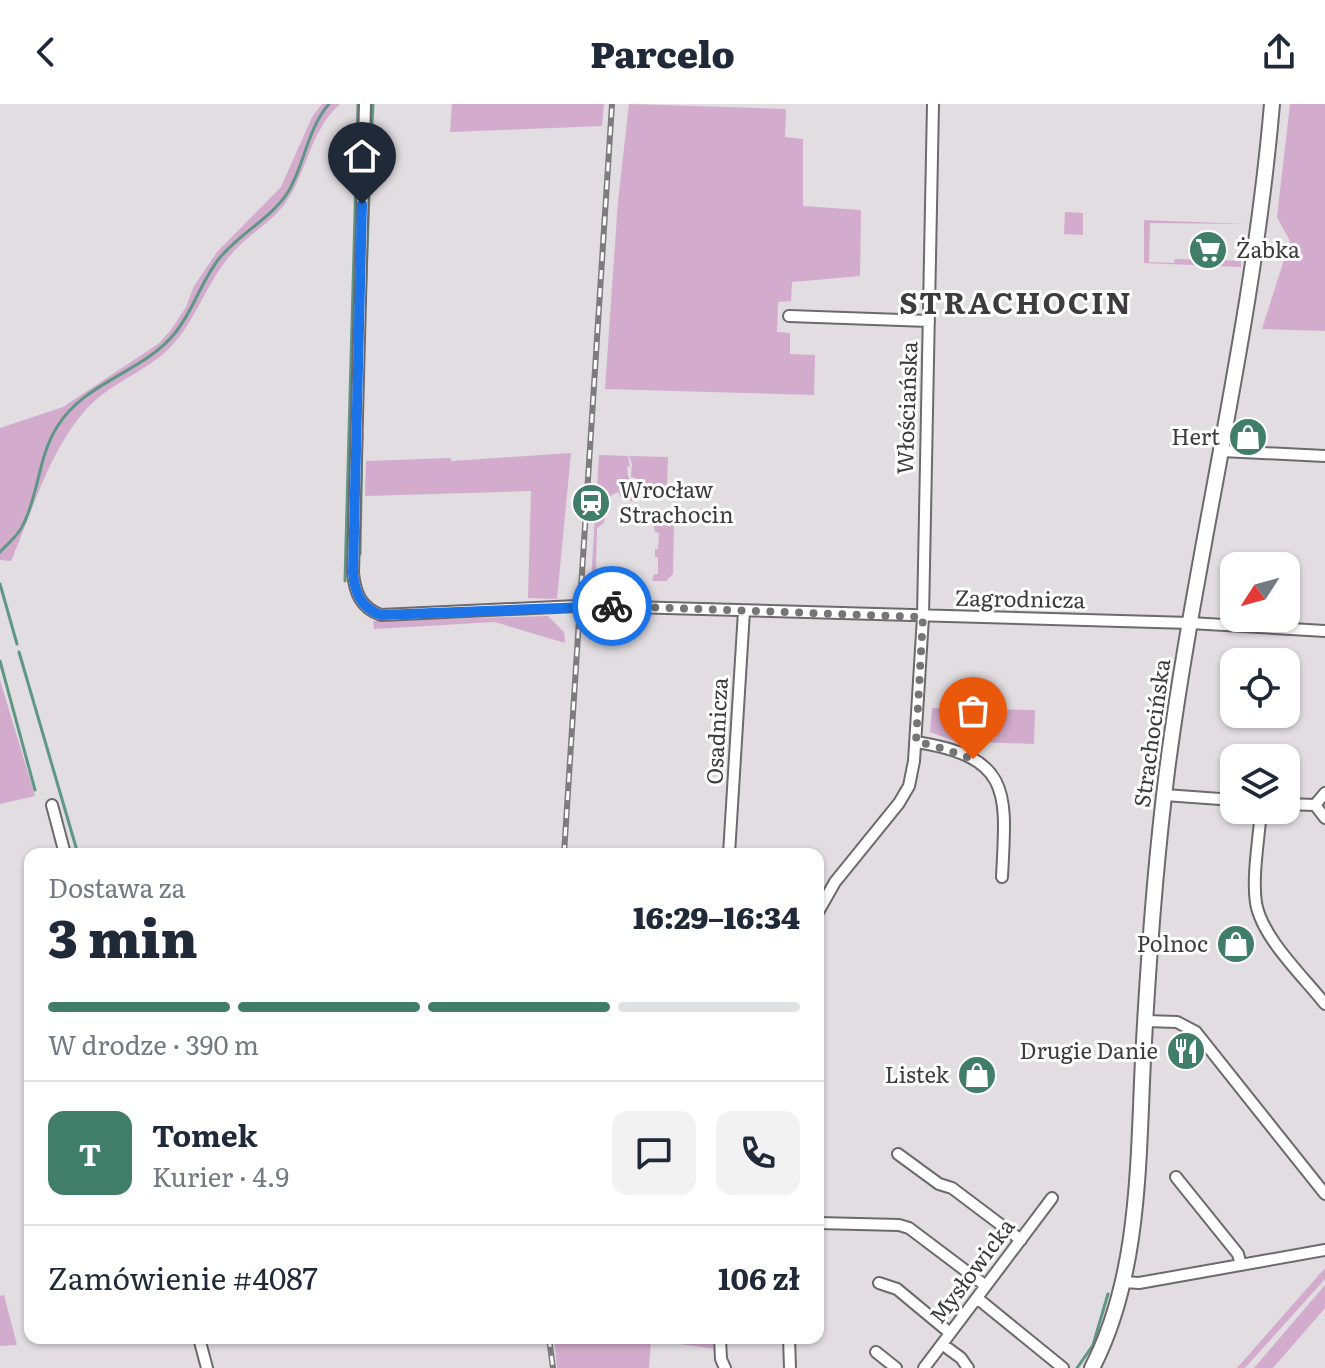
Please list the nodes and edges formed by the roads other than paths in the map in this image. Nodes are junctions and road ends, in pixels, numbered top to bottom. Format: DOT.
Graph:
graph roads {
  1 [pos="365,104"];
  2 [pos="933,104"];
  3 [pos="1272,104"];
  4 [pos="789,316"];
  5 [pos="929,321"];
  6 [pos="1222,451"];
  7 [pos="1325,456"];
  8 [pos="744,611"];
  9 [pos="923,617"];
  10 [pos="1190,623"];
  11 [pos="1325,631"];
  12 [pos="916,742"];
  13 [pos="1325,793"];
  14 [pos="1165,795"];
  15 [pos="1220,799"];
  16 [pos="1300,804"];
  17 [pos="52,805"];
  18 [pos="1315,805"];
  19 [pos="1325,818"];
  20 [pos="1260,824"];
  21 [pos="63,848"];
  22 [pos="729,848"];
  23 [pos="1002,877"];
  24 [pos="824,901"];
  25 [pos="1325,1004"];
  26 [pos="1146,1021"];
  27 [pos="898,1154"];
  28 [pos="1176,1177"];
  29 [pos="1325,1194"];
  30 [pos="1052,1198"];
  31 [pos="824,1223"];
  32 [pos="1021,1240"];
  33 [pos="1325,1250"];
  34 [pos="1241,1265"];
  35 [pos="1124,1282"];
  36 [pos="879,1283"];
  37 [pos="986,1286"];
  38 [pos="977,1298"];
  39 [pos="950,1333"];
  40 [pos="201,1344"];
  41 [pos="720,1344"];
  42 [pos="789,1344"];
  43 [pos="942,1344"];
  44 [pos="876,1352"];
  45 [pos="207,1368"];
  46 [pos="725,1368"];
  47 [pos="790,1368"];
  48 [pos="896,1368"];
  49 [pos="924,1368"];
  50 [pos="968,1368"];
  51 [pos="1063,1368"];
  52 [pos="1092,1368"];
  1 -- 8 [label="street, Zagrodnicza"];
  2 -- 5 [label="street, Włościańska"];
  3 -- 6 [label="main road, Strachocińska"];
  4 -- 5 [label="street"];
  5 -- 9 [label="street, Włościańska"];
  6 -- 7 [label="street"];
  6 -- 10 [label="main road, Strachocińska"];
  8 -- 9 [label="street, Zagrodnicza"];
  8 -- 22 [label="street, Osadnicza"];
  9 -- 10 [label="street, Zagrodnicza"];
  9 -- 12 [label="street, Włościańska"];
  10 -- 11 [label="street, Zagrodnicza"];
  10 -- 14 [label="main road, Strachocińska"];
  12 -- 23 [label="street"];
  12 -- 24 [label="street, Włościańska"];
  13 -- 18 [label="street"];
  14 -- 15 [label="street"];
  14 -- 26 [label="main road, Strachocińska"];
  16 -- 18 [label="street"];
  17 -- 21 [label="street"];
  18 -- 19 [label="street"];
  20 -- 25 [label="street"];
  26 -- 29 [label="street"];
  26 -- 35 [label="main road, Strachocińska"];
  27 -- 32 [label="street"];
  28 -- 34 [label="street"];
  30 -- 32 [label="street, Mysłowicka"];
  31 -- 37 [label="street"];
  32 -- 37 [label="street, Mysłowicka"];
  33 -- 34 [label="street"];
  34 -- 35 [label="street"];
  35 -- 52 [label="main road, Strachocińska"];
  36 -- 39 [label="street"];
  37 -- 38 [label="street, Mysłowicka"];
  38 -- 39 [label="street, Mysłowicka"];
  38 -- 51 [label="street"];
  39 -- 43 [label="street, Mysłowicka"];
  40 -- 45 [label="street"];
  41 -- 46 [label="street"];
  42 -- 47 [label="street"];
  43 -- 49 [label="street, Mysłowicka"];
  43 -- 50 [label="street"];
  44 -- 48 [label="street"];
}
